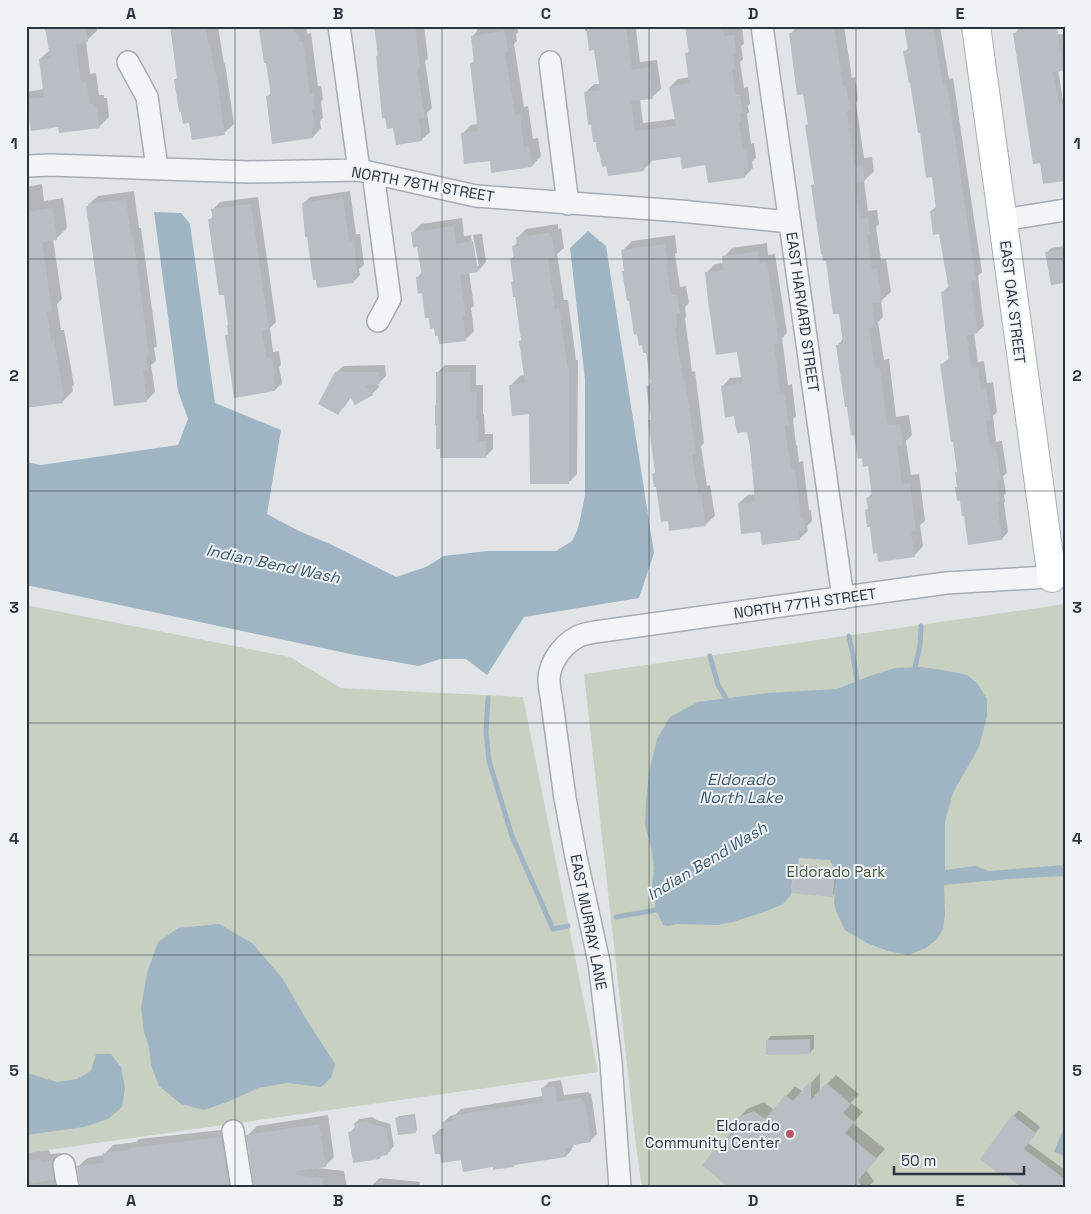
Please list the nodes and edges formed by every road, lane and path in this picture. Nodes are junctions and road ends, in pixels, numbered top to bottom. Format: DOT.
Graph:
graph roads {
  1 [pos="339,26"];
  2 [pos="762,26"];
  3 [pos="976,26"];
  4 [pos="128,62"];
  5 [pos="550,62"];
  6 [pos="26,166"];
  7 [pos="157,168"];
  8 [pos="366,171"];
  9 [pos="568,204"];
  10 [pos="1065,210"];
  11 [pos="1003,220"];
  12 [pos="790,222"];
  13 [pos="378,321"];
  14 [pos="1058,577"];
  15 [pos="843,598"];
  16 [pos="555,658"];
  17 [pos="233,1131"];
  18 [pos="64,1164"];
  19 [pos="614,1187"];
  20 [pos="68,1188"];
  21 [pos="242,1188"];
  1 -- 8 [label="street"];
  2 -- 12 [label="street, EAST HARVARD STREET"];
  3 -- 11 [label="street, EAST OAK STREET"];
  4 -- 7 [label="street"];
  5 -- 9 [label="street"];
  6 -- 7 [label="street, NORTH 78TH STREET"];
  7 -- 8 [label="street, NORTH 78TH STREET"];
  8 -- 9 [label="street, NORTH 78TH STREET"];
  8 -- 13 [label="street"];
  9 -- 12 [label="street, NORTH 78TH STREET"];
  10 -- 11 [label="street"];
  11 -- 14 [label="street, EAST OAK STREET"];
  12 -- 15 [label="street, EAST HARVARD STREET"];
  14 -- 15 [label="street, NORTH 77TH STREET"];
  15 -- 16 [label="street, NORTH 77TH STREET"];
  16 -- 19 [label="street, EAST MURRAY LANE"];
  17 -- 21 [label="street"];
  18 -- 20 [label="street"];
}
